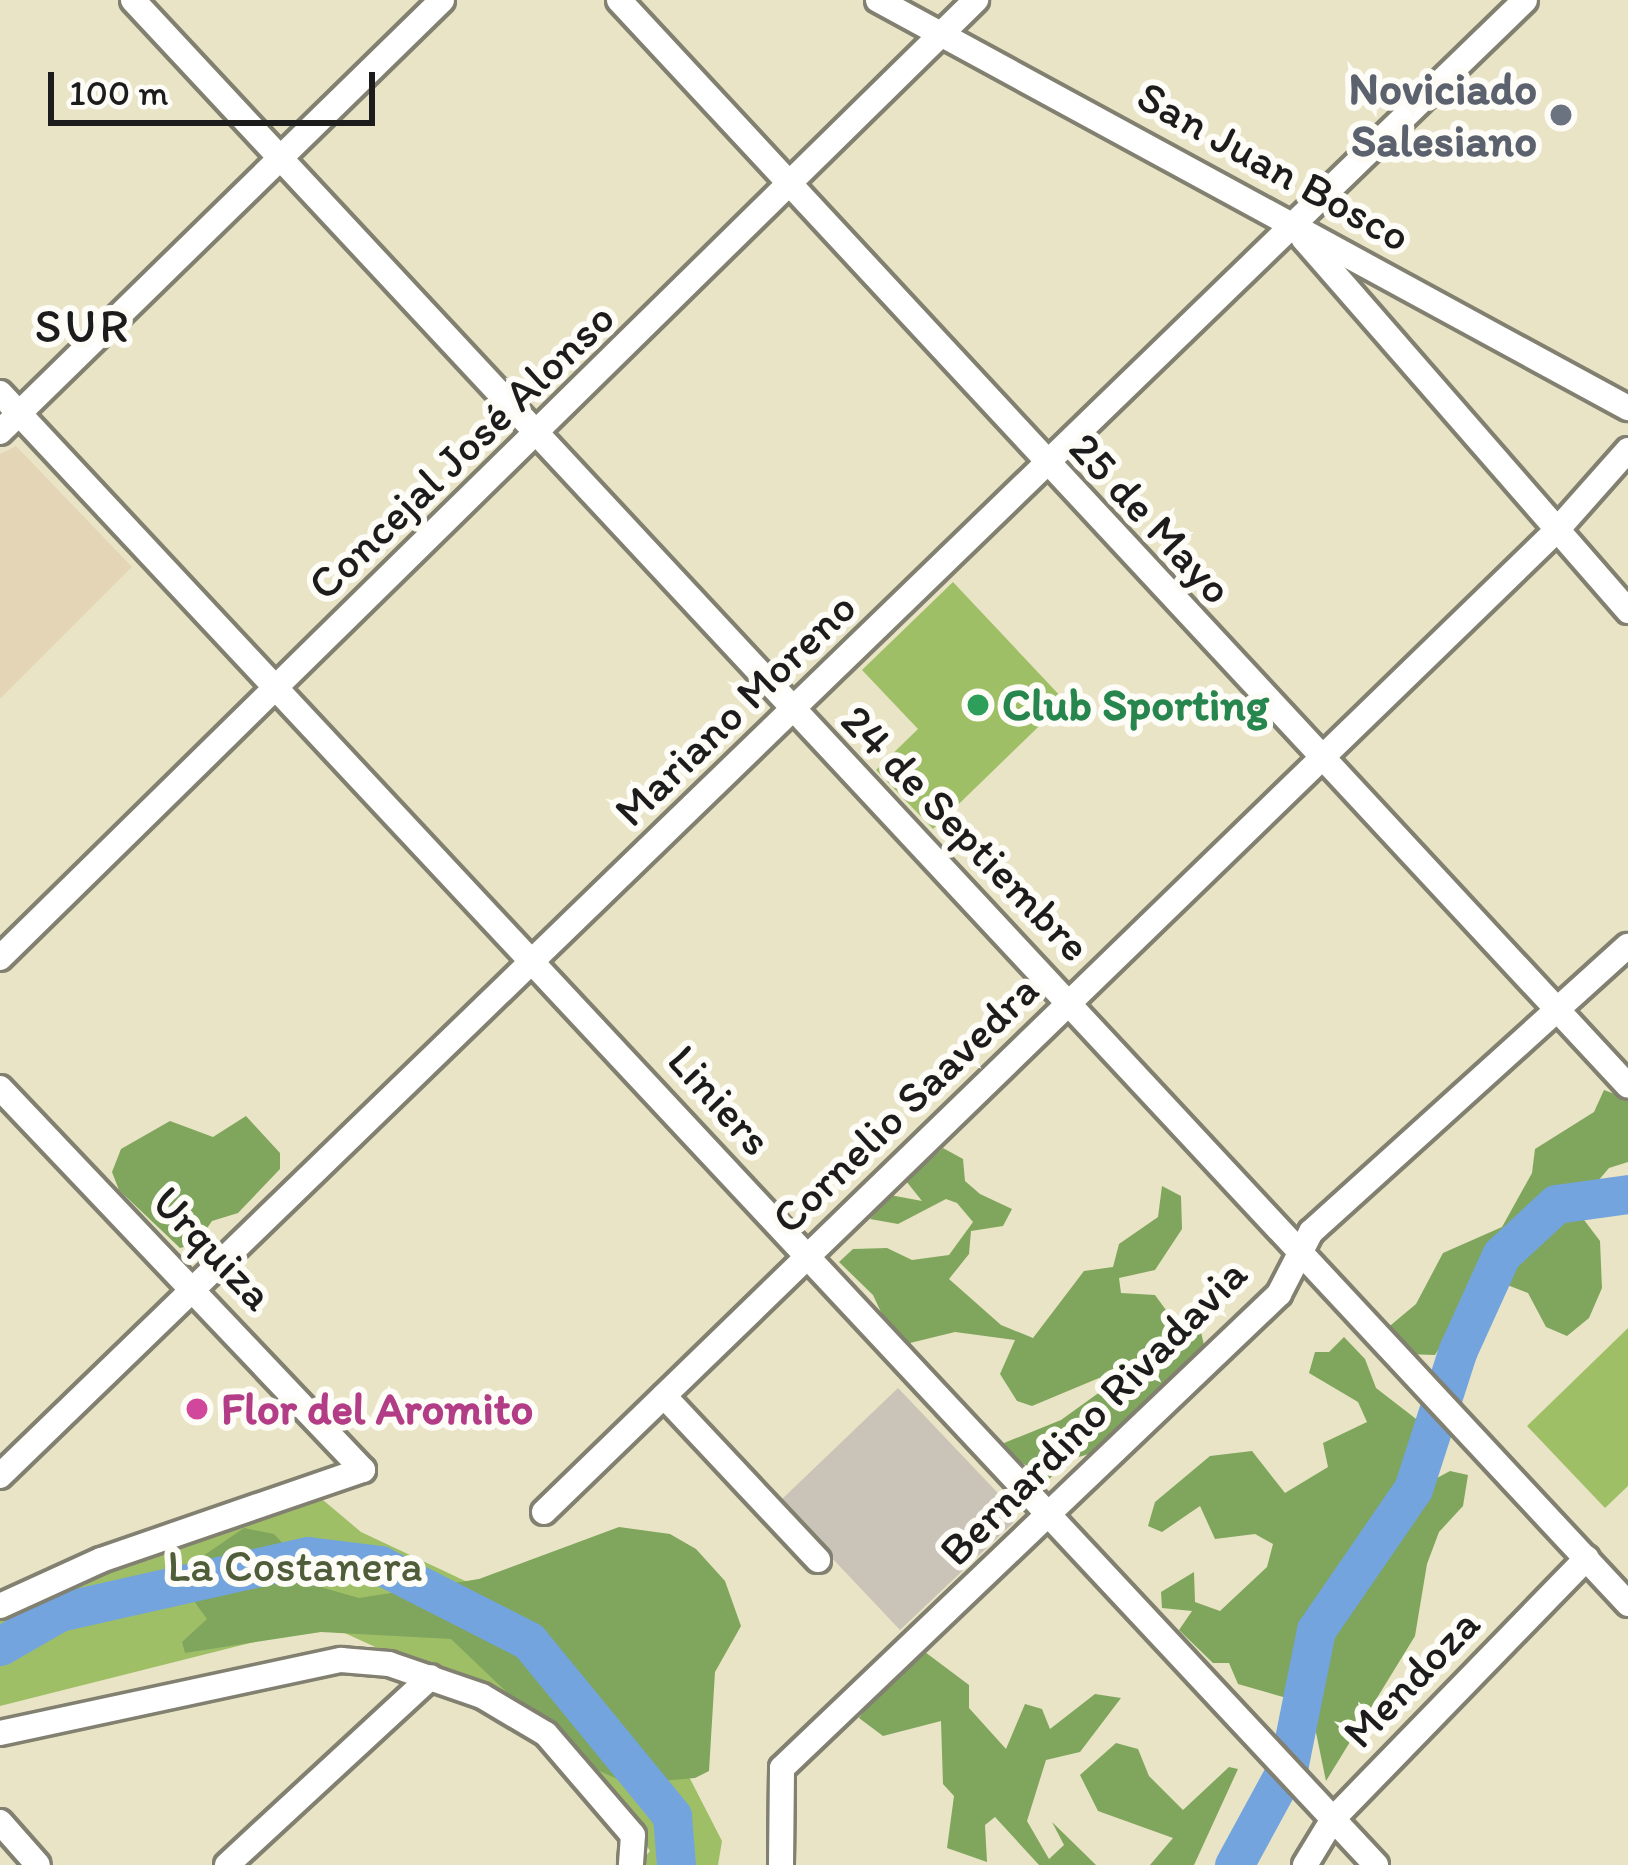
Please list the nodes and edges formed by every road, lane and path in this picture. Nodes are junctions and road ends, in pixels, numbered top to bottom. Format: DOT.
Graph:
graph roads {
  1 [pos="133,0"];
  2 [pos="442,0"];
  3 [pos="619,0"];
  4 [pos="878,0"];
  5 [pos="976,0"];
  6 [pos="1526,0"];
  7 [pos="940,33"];
  8 [pos="281,161"];
  9 [pos="790,182"];
  10 [pos="1293,227"];
  11 [pos="0,393"];
  12 [pos="1628,408"];
  13 [pos="20,414"];
  14 [pos="0,432"];
  15 [pos="540,436"];
  16 [pos="1628,450"];
  17 [pos="1043,465"];
  18 [pos="1558,530"];
  19 [pos="1628,611"];
  20 [pos="276,689"];
  21 [pos="793,712"];
  22 [pos="1319,761"];
  23 [pos="1628,946"];
  24 [pos="0,958"];
  25 [pos="536,961"];
  26 [pos="1069,1003"];
  27 [pos="1558,1013"];
  28 [pos="1628,1086"];
  29 [pos="0,1088"];
  30 [pos="1297,1248"];
  31 [pos="807,1257"];
  32 [pos="196,1288"];
  33 [pos="664,1396"];
  34 [pos="0,1476"];
  35 [pos="544,1512"];
  36 [pos="1051,1517"];
  37 [pos="1587,1558"];
  38 [pos="818,1560"];
  39 [pos="1628,1604"];
  40 [pos="0,1606"];
  41 [pos="431,1677"];
  42 [pos="0,1733"];
  43 [pos="1333,1819"];
  44 [pos="0,1822"];
  45 [pos="38,1865"];
  46 [pos="226,1865"];
  47 [pos="631,1865"];
  48 [pos="781,1865"];
  49 [pos="1305,1865"];
  50 [pos="1376,1865"];
  1 -- 8 [label="street, 24 de Septiembre"];
  2 -- 8 [label="street"];
  3 -- 9 [label="street, 25 de Mayo"];
  4 -- 7 [label="street, San Juan Bosco"];
  5 -- 7 [label="street, Concejal José Alonso"];
  6 -- 10 [label="street, Mariano Moreno"];
  7 -- 9 [label="street, Concejal José Alonso"];
  7 -- 10 [label="street, San Juan Bosco"];
  8 -- 13 [label="street"];
  8 -- 15 [label="street, 24 de Septiembre"];
  9 -- 15 [label="street, Concejal José Alonso"];
  9 -- 17 [label="street, 25 de Mayo"];
  10 -- 12 [label="street, San Juan Bosco"];
  10 -- 17 [label="street, Mariano Moreno"];
  10 -- 18 [label="street"];
  11 -- 13 [label="street, Liniers"];
  13 -- 14 [label="street"];
  13 -- 20 [label="street, Liniers"];
  15 -- 20 [label="street, Concejal José Alonso"];
  15 -- 21 [label="street, 24 de Septiembre"];
  16 -- 18 [label="street, Cornelio Saavedra"];
  17 -- 21 [label="street, Mariano Moreno"];
  17 -- 22 [label="street, 25 de Mayo"];
  18 -- 19 [label="street"];
  18 -- 22 [label="street, Cornelio Saavedra"];
  20 -- 24 [label="street, Concejal José Alonso"];
  20 -- 25 [label="street, Liniers"];
  21 -- 25 [label="street, Mariano Moreno"];
  21 -- 26 [label="street, 24 de Septiembre"];
  22 -- 26 [label="street, Cornelio Saavedra"];
  22 -- 27 [label="street, 25 de Mayo"];
  23 -- 27 [label="street, Bernardino Rivadavia"];
  25 -- 31 [label="street, Liniers"];
  25 -- 32 [label="street, Mariano Moreno"];
  26 -- 30 [label="street, 24 de Septiembre"];
  26 -- 31 [label="street, Cornelio Saavedra"];
  27 -- 28 [label="street, 25 de Mayo"];
  27 -- 30 [label="street, Bernardino Rivadavia"];
  29 -- 32 [label="street, Urquiza"];
  30 -- 36 [label="street, Bernardino Rivadavia"];
  30 -- 37 [label="street, 24 de Septiembre"];
  31 -- 33 [label="street, Cornelio Saavedra"];
  31 -- 36 [label="street, Liniers"];
  32 -- 34 [label="street, Mariano Moreno"];
  32 -- 40 [label="street, Urquiza"];
  33 -- 35 [label="street, Cornelio Saavedra"];
  33 -- 38 [label="street"];
  36 -- 43 [label="street, Liniers"];
  36 -- 48 [label="street, Bernardino Rivadavia"];
  37 -- 39 [label="street, 24 de Septiembre"];
  37 -- 43 [label="street, Mendoza"];
  41 -- 42 [label="street"];
  41 -- 46 [label="street"];
  41 -- 47 [label="street"];
  43 -- 49 [label="street, Mendoza"];
  43 -- 50 [label="street, Liniers"];
  44 -- 45 [label="street"];
}
